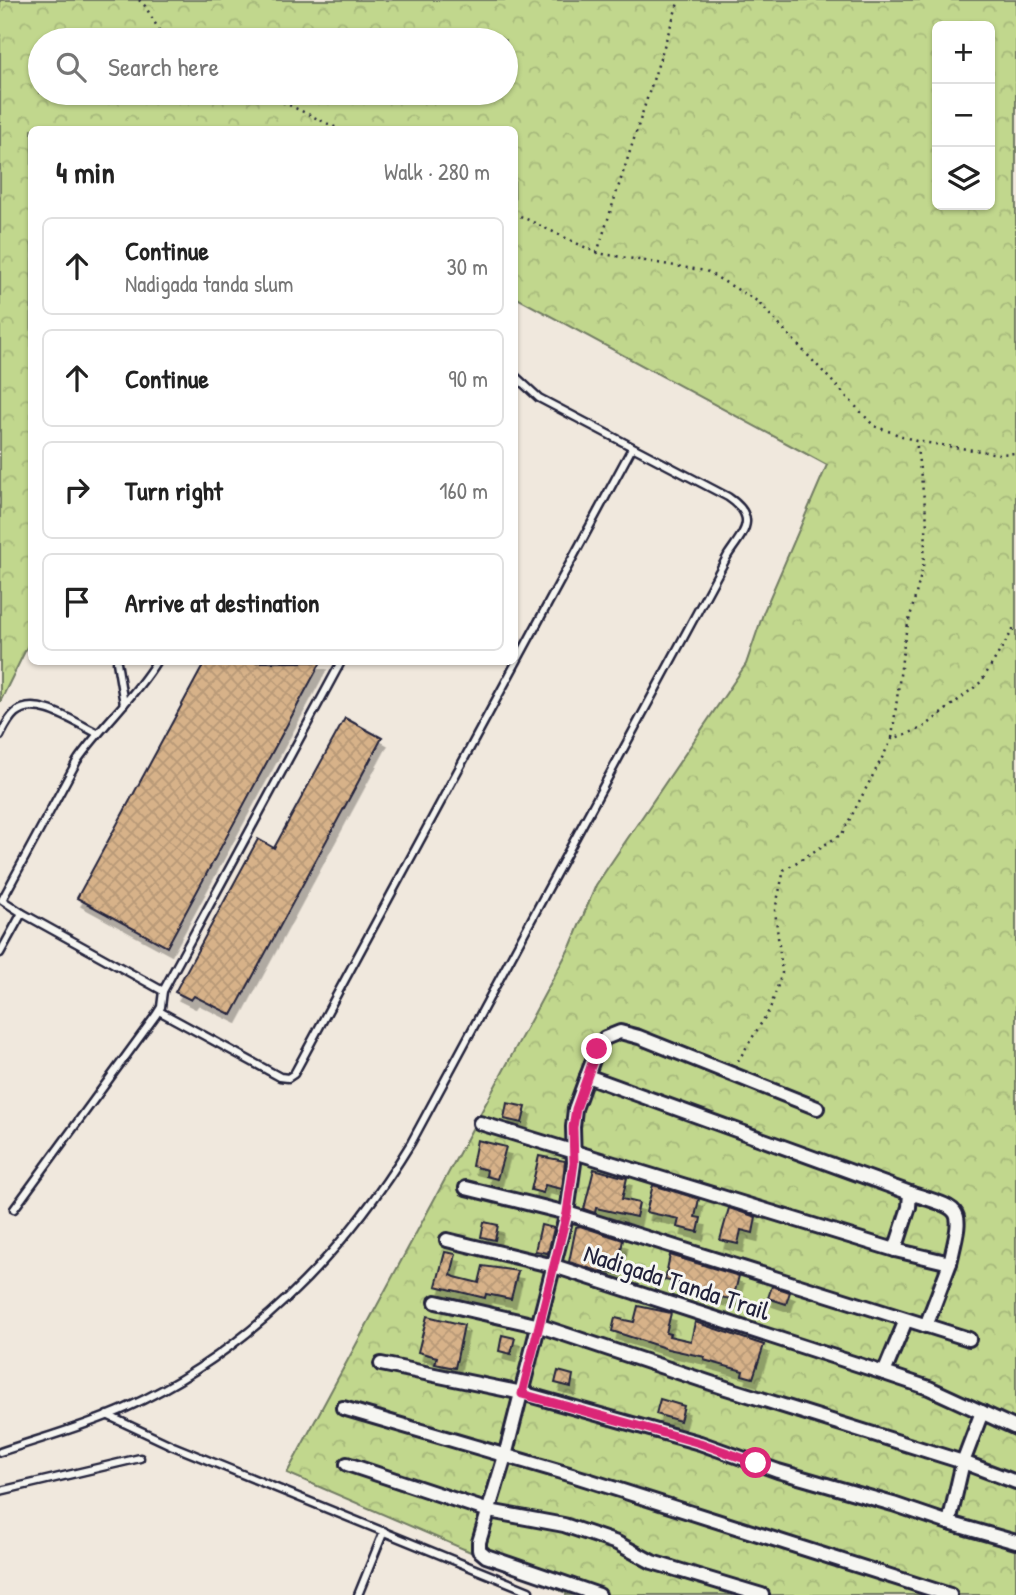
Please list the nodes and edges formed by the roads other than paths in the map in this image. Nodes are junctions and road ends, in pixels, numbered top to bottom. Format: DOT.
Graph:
graph roads {
  1 [pos="518,379"];
  2 [pos="632,448"];
  3 [pos="518,659"];
  4 [pos="118,665"];
  5 [pos="154,665"];
  6 [pos="339,665"];
  7 [pos="515,665"];
  8 [pos="124,704"];
  9 [pos="97,733"];
  10 [pos="0,736"];
  11 [pos="1,899"];
  12 [pos="22,913"];
  13 [pos="0,953"];
  14 [pos="163,991"];
  15 [pos="159,1011"];
  16 [pos="587,1076"];
  17 [pos="817,1108"];
  18 [pos="480,1123"];
  19 [pos="574,1151"];
  20 [pos="466,1188"];
  21 [pos="910,1193"];
  22 [pos="14,1209"];
  23 [pos="567,1213"];
  24 [pos="447,1240"];
  25 [pos="895,1250"];
  26 [pos="950,1264"];
  27 [pos="554,1266"];
  28 [pos="436,1302"];
  29 [pos="906,1320"];
  30 [pos="540,1326"];
  31 [pos="926,1326"];
  32 [pos="969,1339"];
  33 [pos="382,1364"];
  34 [pos="884,1373"];
  35 [pos="522,1394"];
  36 [pos="343,1408"];
  37 [pos="982,1412"];
  38 [pos="107,1415"];
  39 [pos="1016,1429"];
  40 [pos="0,1452"];
  41 [pos="505,1456"];
  42 [pos="140,1458"];
  43 [pos="963,1462"];
  44 [pos="346,1464"];
  45 [pos="1016,1482"];
  46 [pos="0,1491"];
  47 [pos="489,1511"];
  48 [pos="949,1523"];
  49 [pos="384,1531"];
  50 [pos="1016,1542"];
  51 [pos="529,1591"];
  52 [pos="573,1591"];
  53 [pos="358,1595"];
  54 [pos="599,1595"];
  55 [pos="762,1595"];
  56 [pos="950,1595"];
  1 -- 2 [label="lane"];
  2 -- 3 [label="lane"];
  2 -- 38 [label="lane"];
  4 -- 8 [label="lane"];
  5 -- 8 [label="lane"];
  6 -- 14 [label="lane"];
  7 -- 15 [label="lane"];
  8 -- 9 [label="lane"];
  9 -- 10 [label="lane"];
  9 -- 11 [label="lane"];
  11 -- 12 [label="lane"];
  12 -- 13 [label="lane"];
  12 -- 14 [label="lane"];
  14 -- 15 [label="lane"];
  15 -- 22 [label="lane"];
  16 -- 17 [label="street"];
  16 -- 19 [label="street"];
  16 -- 21 [label="street"];
  18 -- 19 [label="street"];
  19 -- 23 [label="street"];
  19 -- 25 [label="street"];
  20 -- 23 [label="street"];
  21 -- 25 [label="street"];
  21 -- 26 [label="street"];
  23 -- 27 [label="street"];
  23 -- 29 [label="street"];
  24 -- 27 [label="street, Nadigada Tanda Trail"];
  25 -- 26 [label="street"];
  26 -- 31 [label="street"];
  27 -- 30 [label="street"];
  27 -- 34 [label="street, Nadigada Tanda Trail"];
  28 -- 30 [label="street"];
  29 -- 31 [label="street"];
  29 -- 34 [label="street"];
  30 -- 35 [label="street"];
  30 -- 43 [label="street"];
  31 -- 32 [label="street"];
  33 -- 35 [label="street"];
  34 -- 37 [label="street, Nadigada Tanda Trail"];
  35 -- 41 [label="street"];
  35 -- 48 [label="street"];
  36 -- 41 [label="street"];
  37 -- 39 [label="street"];
  37 -- 43 [label="street"];
  38 -- 40 [label="lane"];
  38 -- 49 [label="lane"];
  41 -- 47 [label="street"];
  41 -- 56 [label="street"];
  42 -- 46 [label="lane"];
  43 -- 45 [label="street"];
  43 -- 48 [label="street"];
  44 -- 47 [label="street"];
  47 -- 52 [label="street"];
  47 -- 55 [label="street"];
  48 -- 50 [label="street"];
  49 -- 51 [label="lane"];
  49 -- 53 [label="lane"];
  52 -- 54 [label="street"];
}
